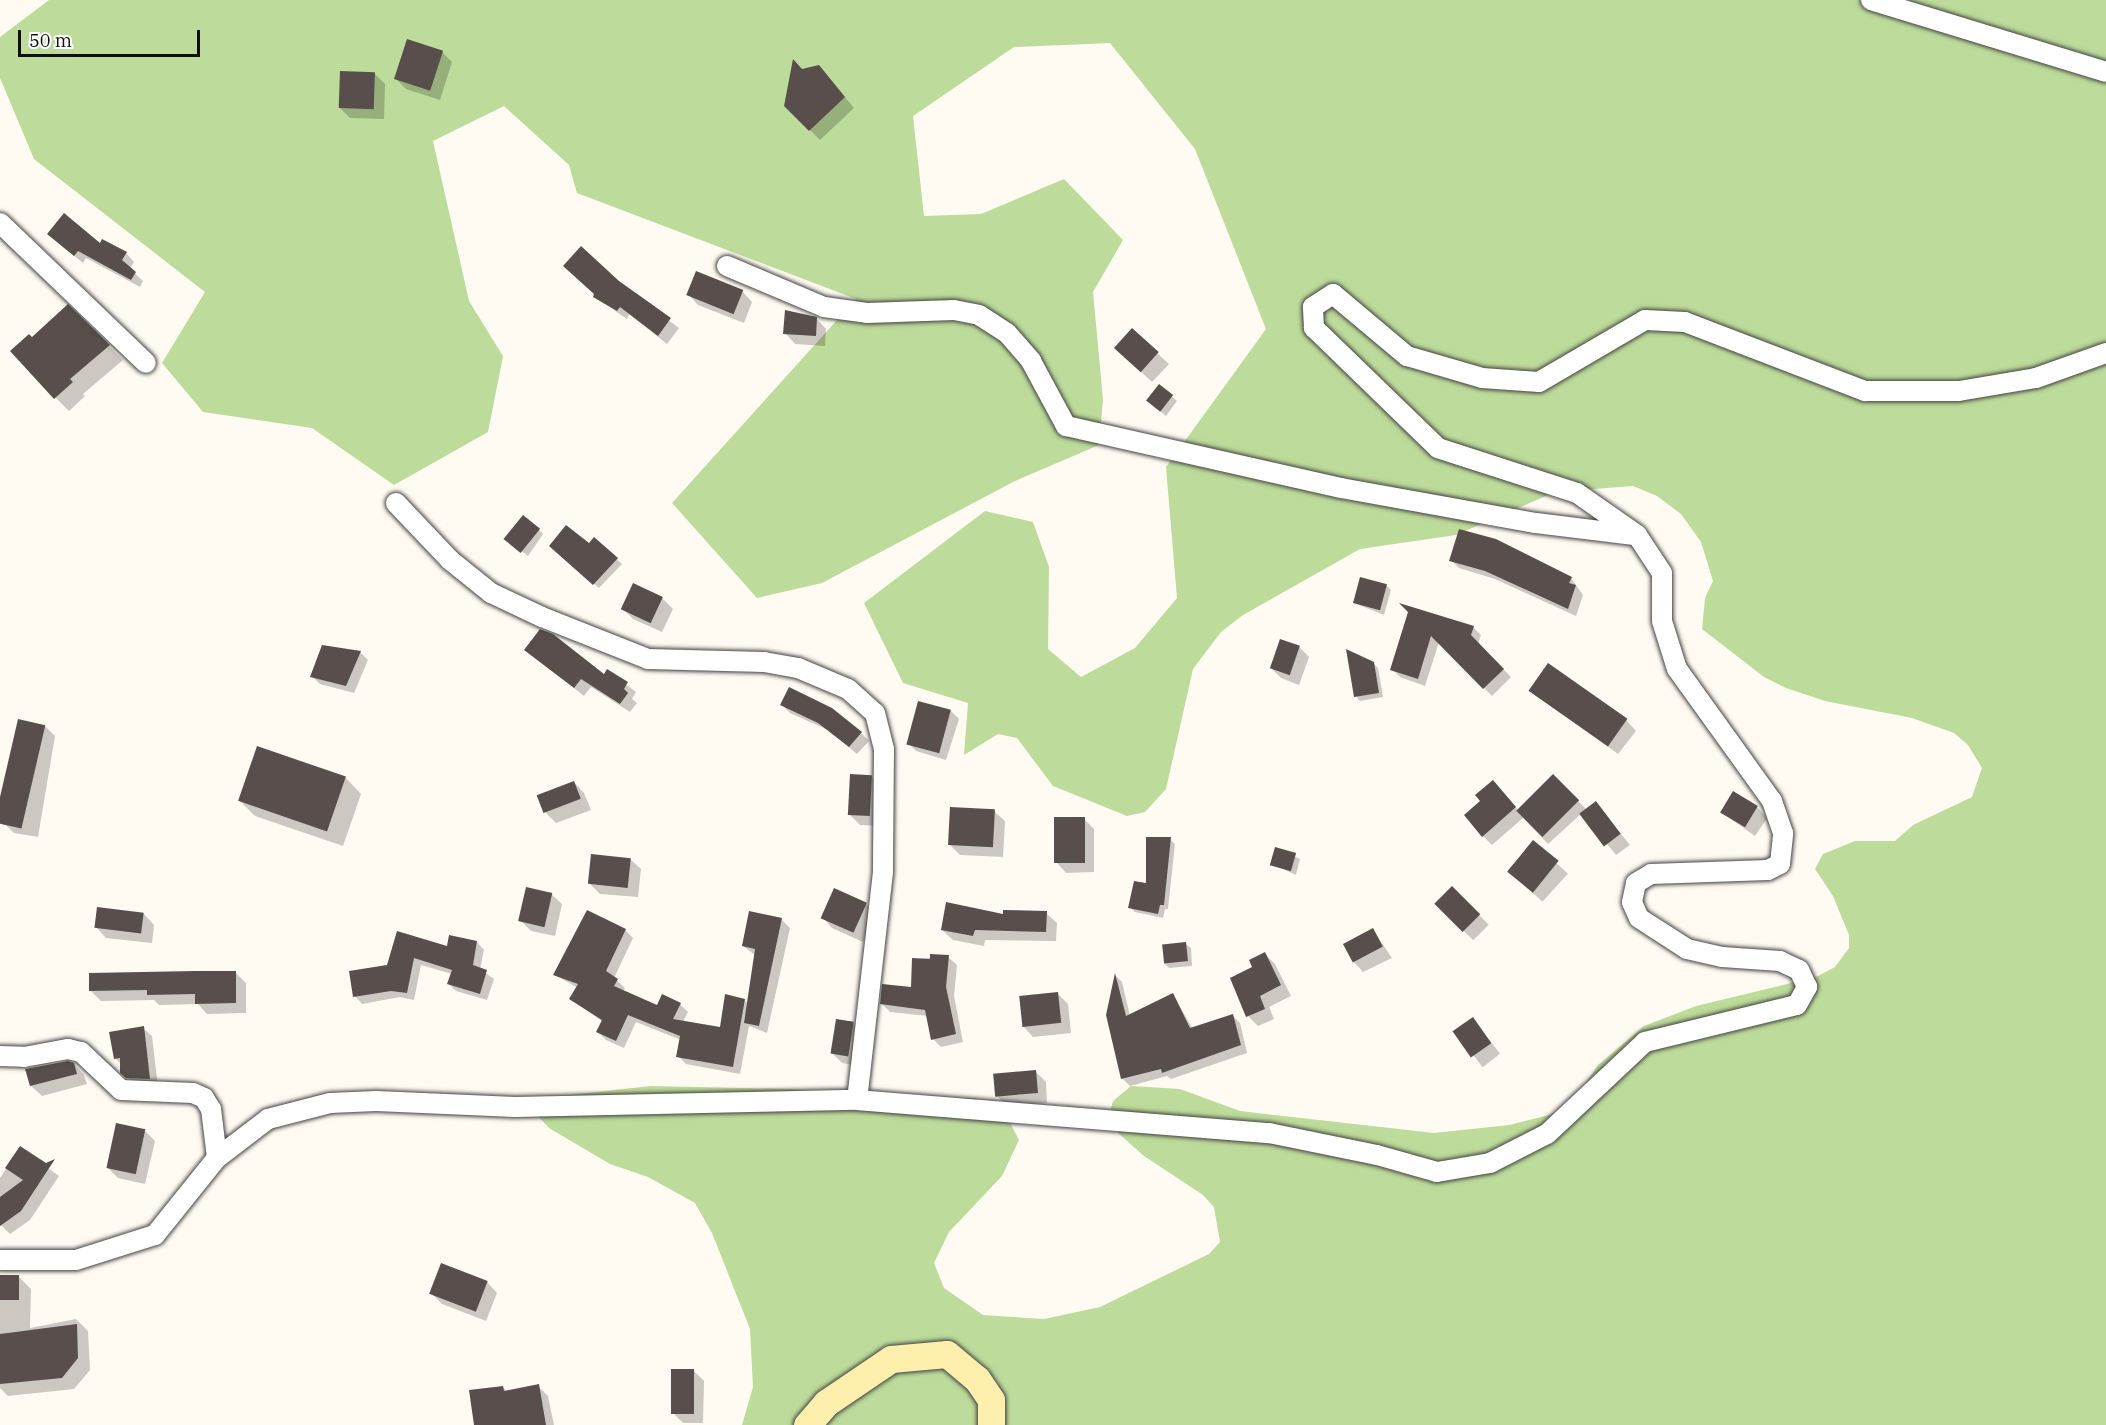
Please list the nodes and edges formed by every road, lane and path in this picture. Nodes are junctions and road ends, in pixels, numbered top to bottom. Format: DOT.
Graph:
graph roads {
  1 [pos="1871,0"];
  2 [pos="2106,72"];
  3 [pos="0,223"];
  4 [pos="727,266"];
  5 [pos="2106,353"];
  6 [pos="146,363"];
  7 [pos="396,503"];
  8 [pos="1637,535"];
  9 [pos="0,1056"];
  10 [pos="857,1100"];
  11 [pos="217,1158"];
  12 [pos="0,1260"];
  13 [pos="807,1425"];
  14 [pos="991,1425"];
  1 -- 2 [label="street"];
  3 -- 6 [label="street"];
  4 -- 8 [label="street"];
  5 -- 8 [label="street"];
  7 -- 10 [label="street"];
  8 -- 10 [label="street"];
  9 -- 11 [label="street"];
  10 -- 11 [label="street"];
  11 -- 12 [label="street"];
  13 -- 14 [label="main road"];
}
